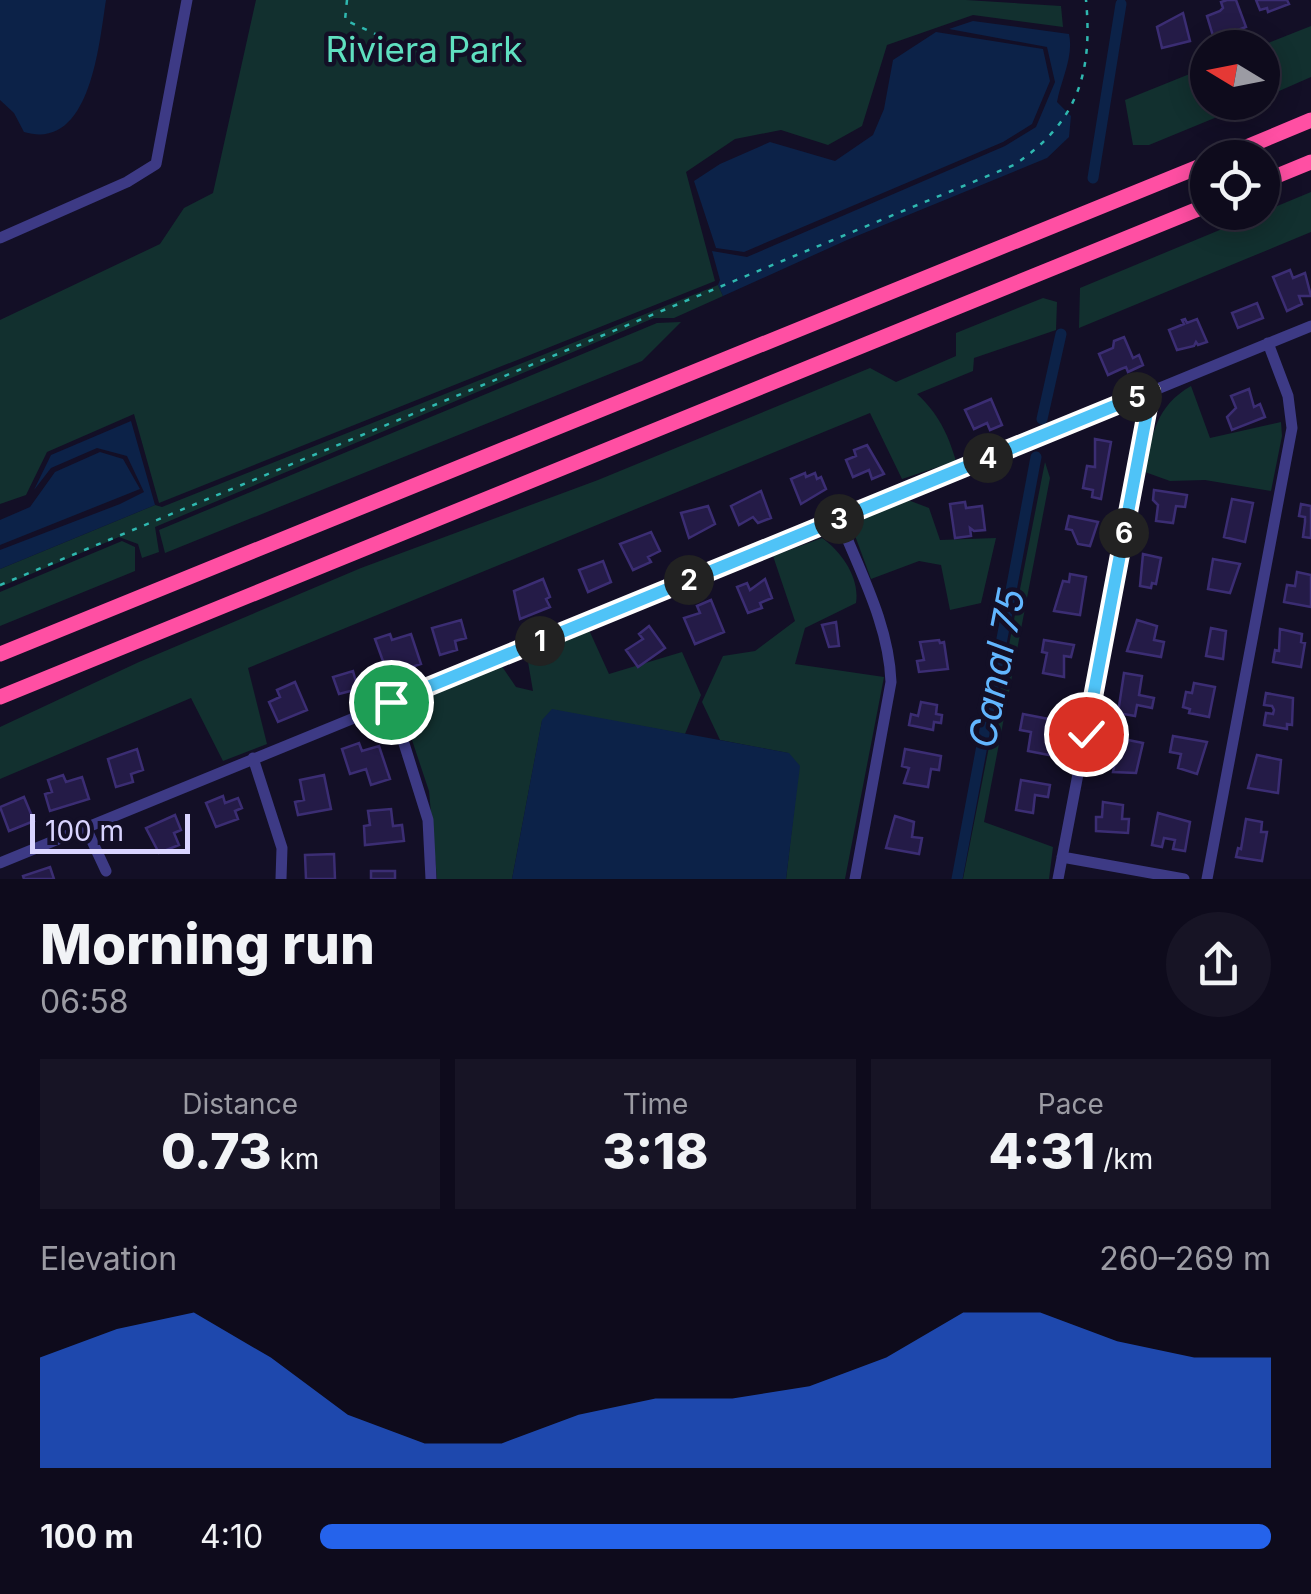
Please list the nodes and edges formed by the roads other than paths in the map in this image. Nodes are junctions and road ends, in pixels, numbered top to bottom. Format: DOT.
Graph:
graph roads {
  1 [pos="186,0"];
  2 [pos="1311,120"];
  3 [pos="1263,140"];
  4 [pos="1311,162"];
  5 [pos="1190,170"];
  6 [pos="1280,175"];
  7 [pos="1190,212"];
  8 [pos="0,238"];
  9 [pos="1311,326"];
  10 [pos="1268,343"];
  11 [pos="1151,391"];
  12 [pos="839,519"];
  13 [pos="0,654"];
  14 [pos="0,696"];
  15 [pos="391,702"];
  16 [pos="253,758"];
  17 [pos="86,828"];
  18 [pos="1062,857"];
  19 [pos="0,863"];
  20 [pos="106,871"];
  21 [pos="281,879"];
  22 [pos="431,879"];
  23 [pos="855,879"];
  24 [pos="1058,879"];
  25 [pos="1184,879"];
  26 [pos="1207,879"];
  1 -- 8 [label="street"];
  2 -- 3 [label="highway"];
  4 -- 6 [label="highway"];
  5 -- 13 [label="highway"];
  7 -- 14 [label="highway"];
  9 -- 10 [label="street"];
  10 -- 11 [label="street"];
  10 -- 26 [label="street"];
  11 -- 12 [label="street"];
  11 -- 18 [label="street"];
  12 -- 15 [label="street"];
  12 -- 23 [label="street"];
  15 -- 16 [label="street"];
  15 -- 22 [label="street"];
  16 -- 17 [label="street"];
  16 -- 21 [label="street"];
  17 -- 19 [label="street"];
  17 -- 20 [label="street"];
  18 -- 24 [label="street"];
  18 -- 25 [label="street"];
}
